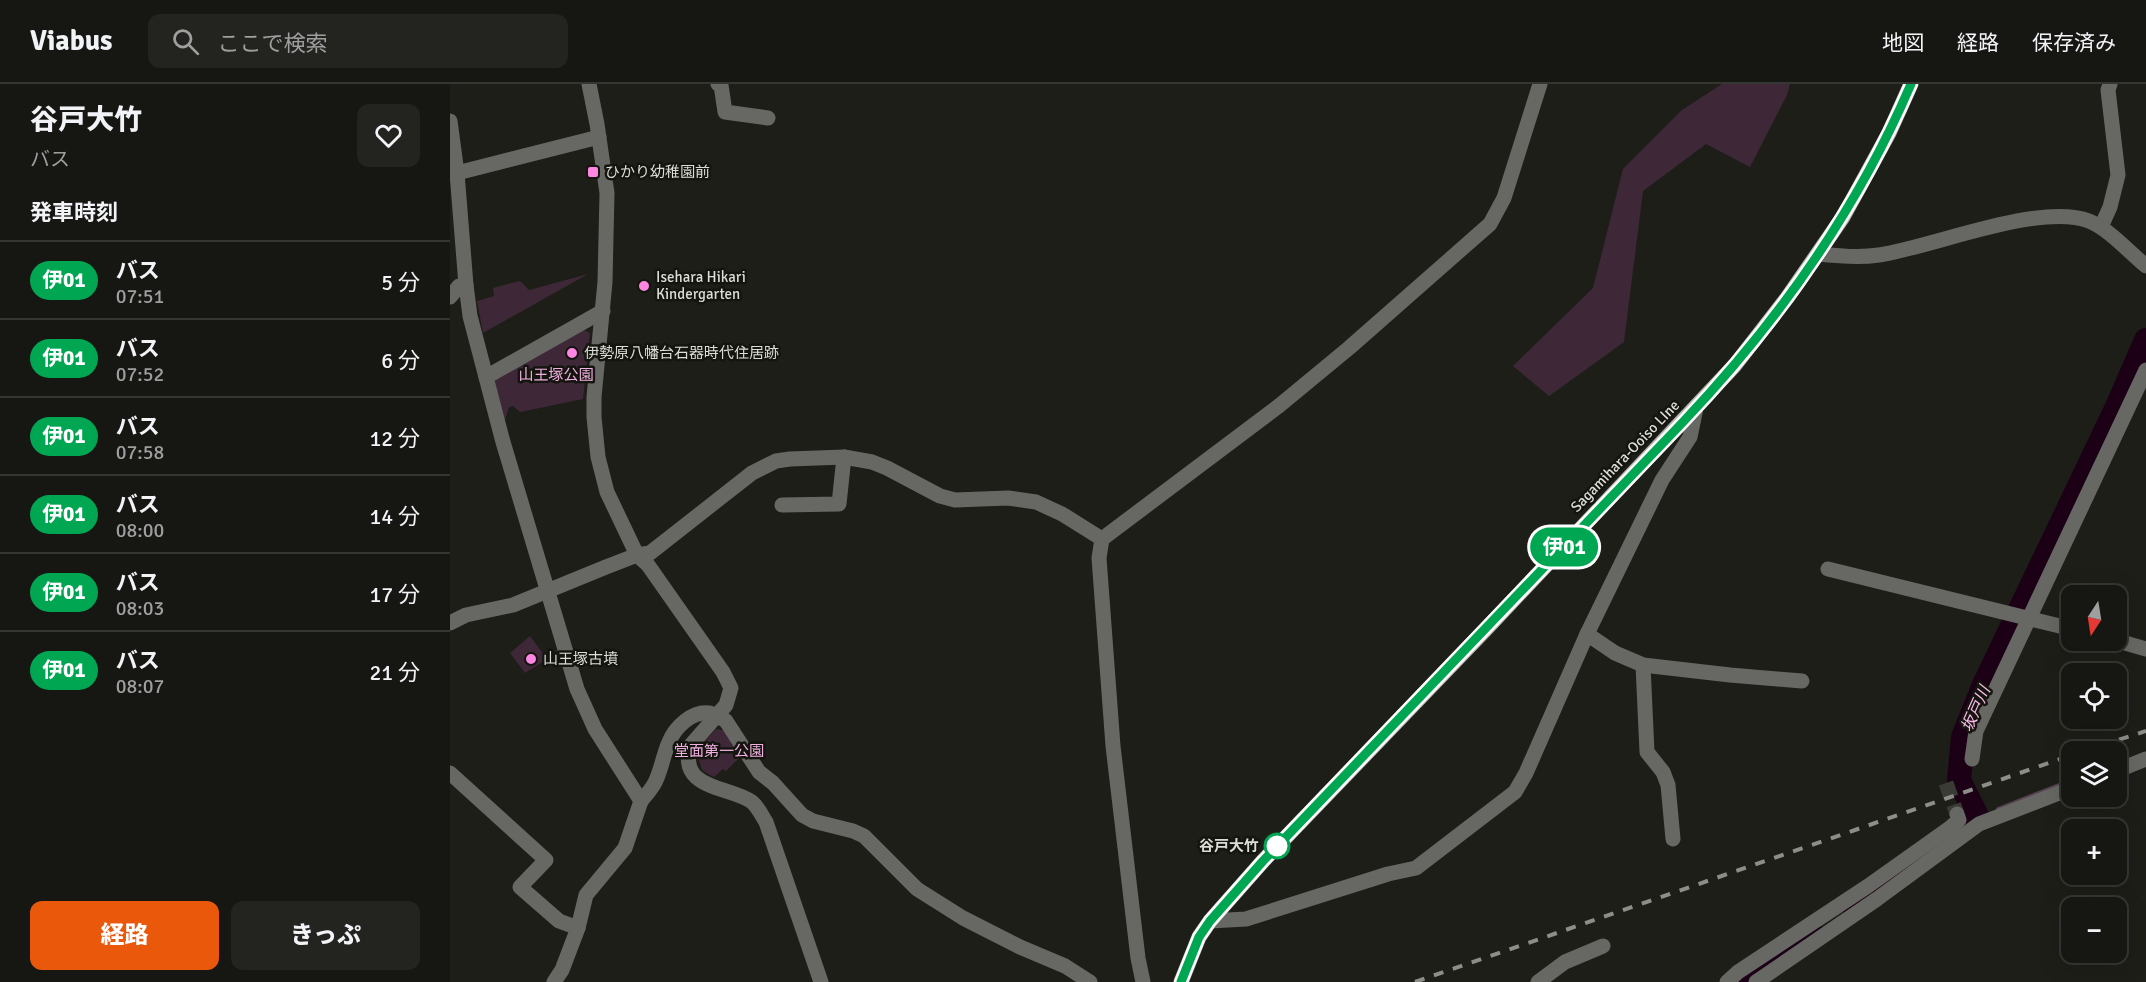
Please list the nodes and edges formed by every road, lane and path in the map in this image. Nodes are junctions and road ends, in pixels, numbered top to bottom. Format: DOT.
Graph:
graph roads {
  1 [pos="588,84"];
  2 [pos="720,84"];
  3 [pos="1540,84"];
  4 [pos="1911,84"];
  5 [pos="2109,84"];
  6 [pos="768,118"];
  7 [pos="450,121"];
  8 [pos="599,136"];
  9 [pos="458,173"];
  10 [pos="2101,227"];
  11 [pos="1819,254"];
  12 [pos="2146,266"];
  13 [pos="466,285"];
  14 [pos="450,297"];
  15 [pos="603,311"];
  16 [pos="2146,370"];
  17 [pos="486,377"];
  18 [pos="1696,408"];
  19 [pos="844,457"];
  20 [pos="791,508"];
  21 [pos="1102,539"];
  22 [pos="637,555"];
  23 [pos="1828,569"];
  24 [pos="548,590"];
  25 [pos="2029,618"];
  26 [pos="450,623"];
  27 [pos="2061,626"];
  28 [pos="1587,634"];
  29 [pos="2127,643"];
  30 [pos="2146,649"];
  31 [pos="1643,665"];
  32 [pos="1802,681"];
  33 [pos="717,716"];
  34 [pos="1972,759"];
  35 [pos="2146,759"];
  36 [pos="2127,767"];
  37 [pos="450,773"];
  38 [pos="2061,792"];
  39 [pos="641,801"];
  40 [pos="1957,814"];
  41 [pos="1673,839"];
  42 [pos="1868,886"];
  43 [pos="1877,899"];
  44 [pos="1210,921"];
  45 [pos="578,928"];
  46 [pos="1603,946"];
  47 [pos="554,982"];
  48 [pos="821,982"];
  49 [pos="1090,982"];
  50 [pos="1143,982"];
  51 [pos="1181,982"];
  52 [pos="1538,982"];
  53 [pos="1727,982"];
  54 [pos="1756,982"];
  1 -- 8 [label="street"];
  2 -- 6 [label="street"];
  3 -- 21 [label="street"];
  4 -- 11 [label="main road, Sagamihara-Ooiso LIne"];
  5 -- 10 [label="street"];
  7 -- 9 [label="street"];
  8 -- 9 [label="street"];
  8 -- 15 [label="street"];
  9 -- 13 [label="street"];
  10 -- 11 [label="street"];
  10 -- 12 [label="street"];
  11 -- 18 [label="main road, Sagamihara-Ooiso LIne"];
  13 -- 14 [label="street"];
  13 -- 17 [label="street"];
  15 -- 17 [label="street"];
  15 -- 22 [label="street"];
  16 -- 25 [label="street"];
  17 -- 24 [label="street"];
  18 -- 28 [label="street"];
  18 -- 44 [label="main road, Sagamihara-Ooiso LIne"];
  19 -- 20 [label="street"];
  19 -- 21 [label="street"];
  19 -- 22 [label="street"];
  21 -- 50 [label="street"];
  22 -- 24 [label="street"];
  22 -- 33 [label="street"];
  23 -- 25 [label="street"];
  24 -- 26 [label="street"];
  24 -- 39 [label="street"];
  25 -- 27 [label="street"];
  25 -- 34 [label="street"];
  28 -- 31 [label="street"];
  28 -- 44 [label="street"];
  29 -- 30 [label="street"];
  31 -- 32 [label="street"];
  31 -- 41 [label="street"];
  33 -- 39 [label="street"];
  33 -- 48 [label="street"];
  33 -- 49 [label="street"];
  35 -- 36 [label="street"];
  37 -- 45 [label="street"];
  38 -- 43 [label="street"];
  39 -- 45 [label="street"];
  40 -- 42 [label="street"];
  42 -- 43 [label="street"];
  42 -- 53 [label="street"];
  43 -- 54 [label="street"];
  44 -- 51 [label="main road, Sagamihara-Ooiso LIne"];
  45 -- 47 [label="street"];
  46 -- 52 [label="street"];
}
